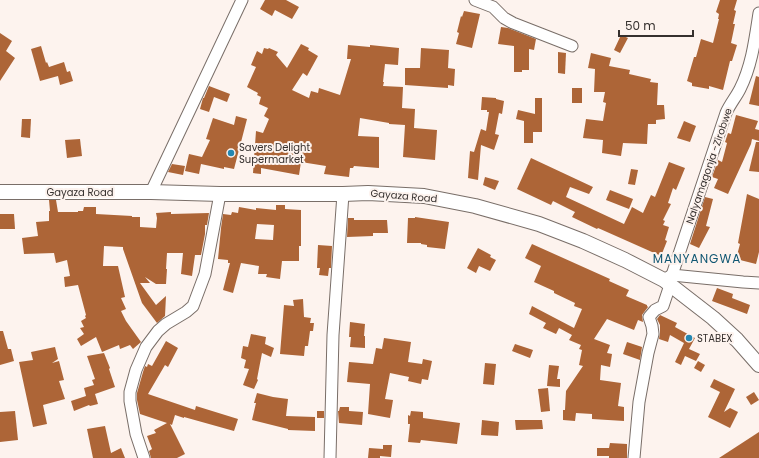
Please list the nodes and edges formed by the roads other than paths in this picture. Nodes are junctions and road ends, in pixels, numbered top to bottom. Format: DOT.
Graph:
graph roads {
  1 [pos="242,0"];
  2 [pos="475,0"];
  3 [pos="759,13"];
  4 [pos="757,34"];
  5 [pos="572,46"];
  6 [pos="0,192"];
  7 [pos="151,192"];
  8 [pos="220,194"];
  9 [pos="343,194"];
  10 [pos="669,280"];
  11 [pos="759,283"];
  12 [pos="759,365"];
  13 [pos="144,458"];
  14 [pos="330,458"];
  15 [pos="634,458"];
  1 -- 7 [label="street"];
  2 -- 5 [label="street"];
  3 -- 4 [label="street, Nalyamagonja -Zirobwe"];
  4 -- 10 [label="street, Nalyamagonja -Zirobwe"];
  6 -- 7 [label="main road, Gayaza Road"];
  7 -- 8 [label="main road, Gayaza Road"];
  8 -- 9 [label="main road, Gayaza Road"];
  8 -- 13 [label="street"];
  9 -- 10 [label="main road, Gayaza Road"];
  9 -- 14 [label="street"];
  10 -- 11 [label="street"];
  10 -- 12 [label="main road, Gayaza Road"];
  10 -- 15 [label="street, Nalyamagonja -Zirobwe"];
}
